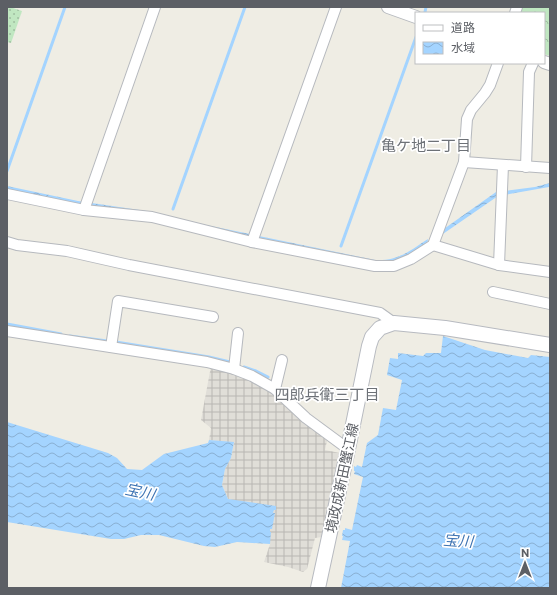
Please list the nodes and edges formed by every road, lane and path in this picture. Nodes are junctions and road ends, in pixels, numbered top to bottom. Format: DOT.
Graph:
graph roads {
  1 [pos="154,7"];
  2 [pos="336,7"];
  3 [pos="388,7"];
  4 [pos="415,17"];
  5 [pos="498,64"];
  6 [pos="533,64"];
  7 [pos="464,162"];
  8 [pos="503,165"];
  9 [pos="526,167"];
  10 [pos="550,168"];
  11 [pos="7,194"];
  12 [pos="85,206"];
  13 [pos="254,238"];
  14 [pos="7,242"];
  15 [pos="433,245"];
  16 [pos="499,265"];
  17 [pos="550,272"];
  18 [pos="493,292"];
  19 [pos="550,304"];
  20 [pos="213,317"];
  21 [pos="394,323"];
  22 [pos="7,331"];
  23 [pos="238,333"];
  24 [pos="550,346"];
  25 [pos="111,347"];
  26 [pos="282,360"];
  27 [pos="234,369"];
  28 [pos="275,388"];
  29 [pos="348,449"];
  30 [pos="318,588"];
  1 -- 12 [label="street"];
  2 -- 13 [label="street"];
  3 -- 4 [label="street"];
  5 -- 7 [label="street"];
  6 -- 9 [label="street"];
  7 -- 8 [label="street"];
  7 -- 15 [label="street"];
  8 -- 9 [label="street"];
  8 -- 16 [label="street"];
  9 -- 10 [label="street"];
  11 -- 12 [label="street"];
  12 -- 13 [label="street"];
  13 -- 15 [label="street"];
  14 -- 21 [label="street"];
  15 -- 16 [label="street"];
  16 -- 17 [label="street"];
  18 -- 19 [label="street"];
  20 -- 25 [label="street"];
  21 -- 24 [label="main road"];
  21 -- 29 [label="main road, 境政成新田蟹江線"];
  22 -- 25 [label="street"];
  23 -- 27 [label="street"];
  25 -- 27 [label="street"];
  26 -- 28 [label="street"];
  27 -- 28 [label="street"];
  28 -- 29 [label="street"];
  29 -- 30 [label="main road, 境政成新田蟹江線"];
}
